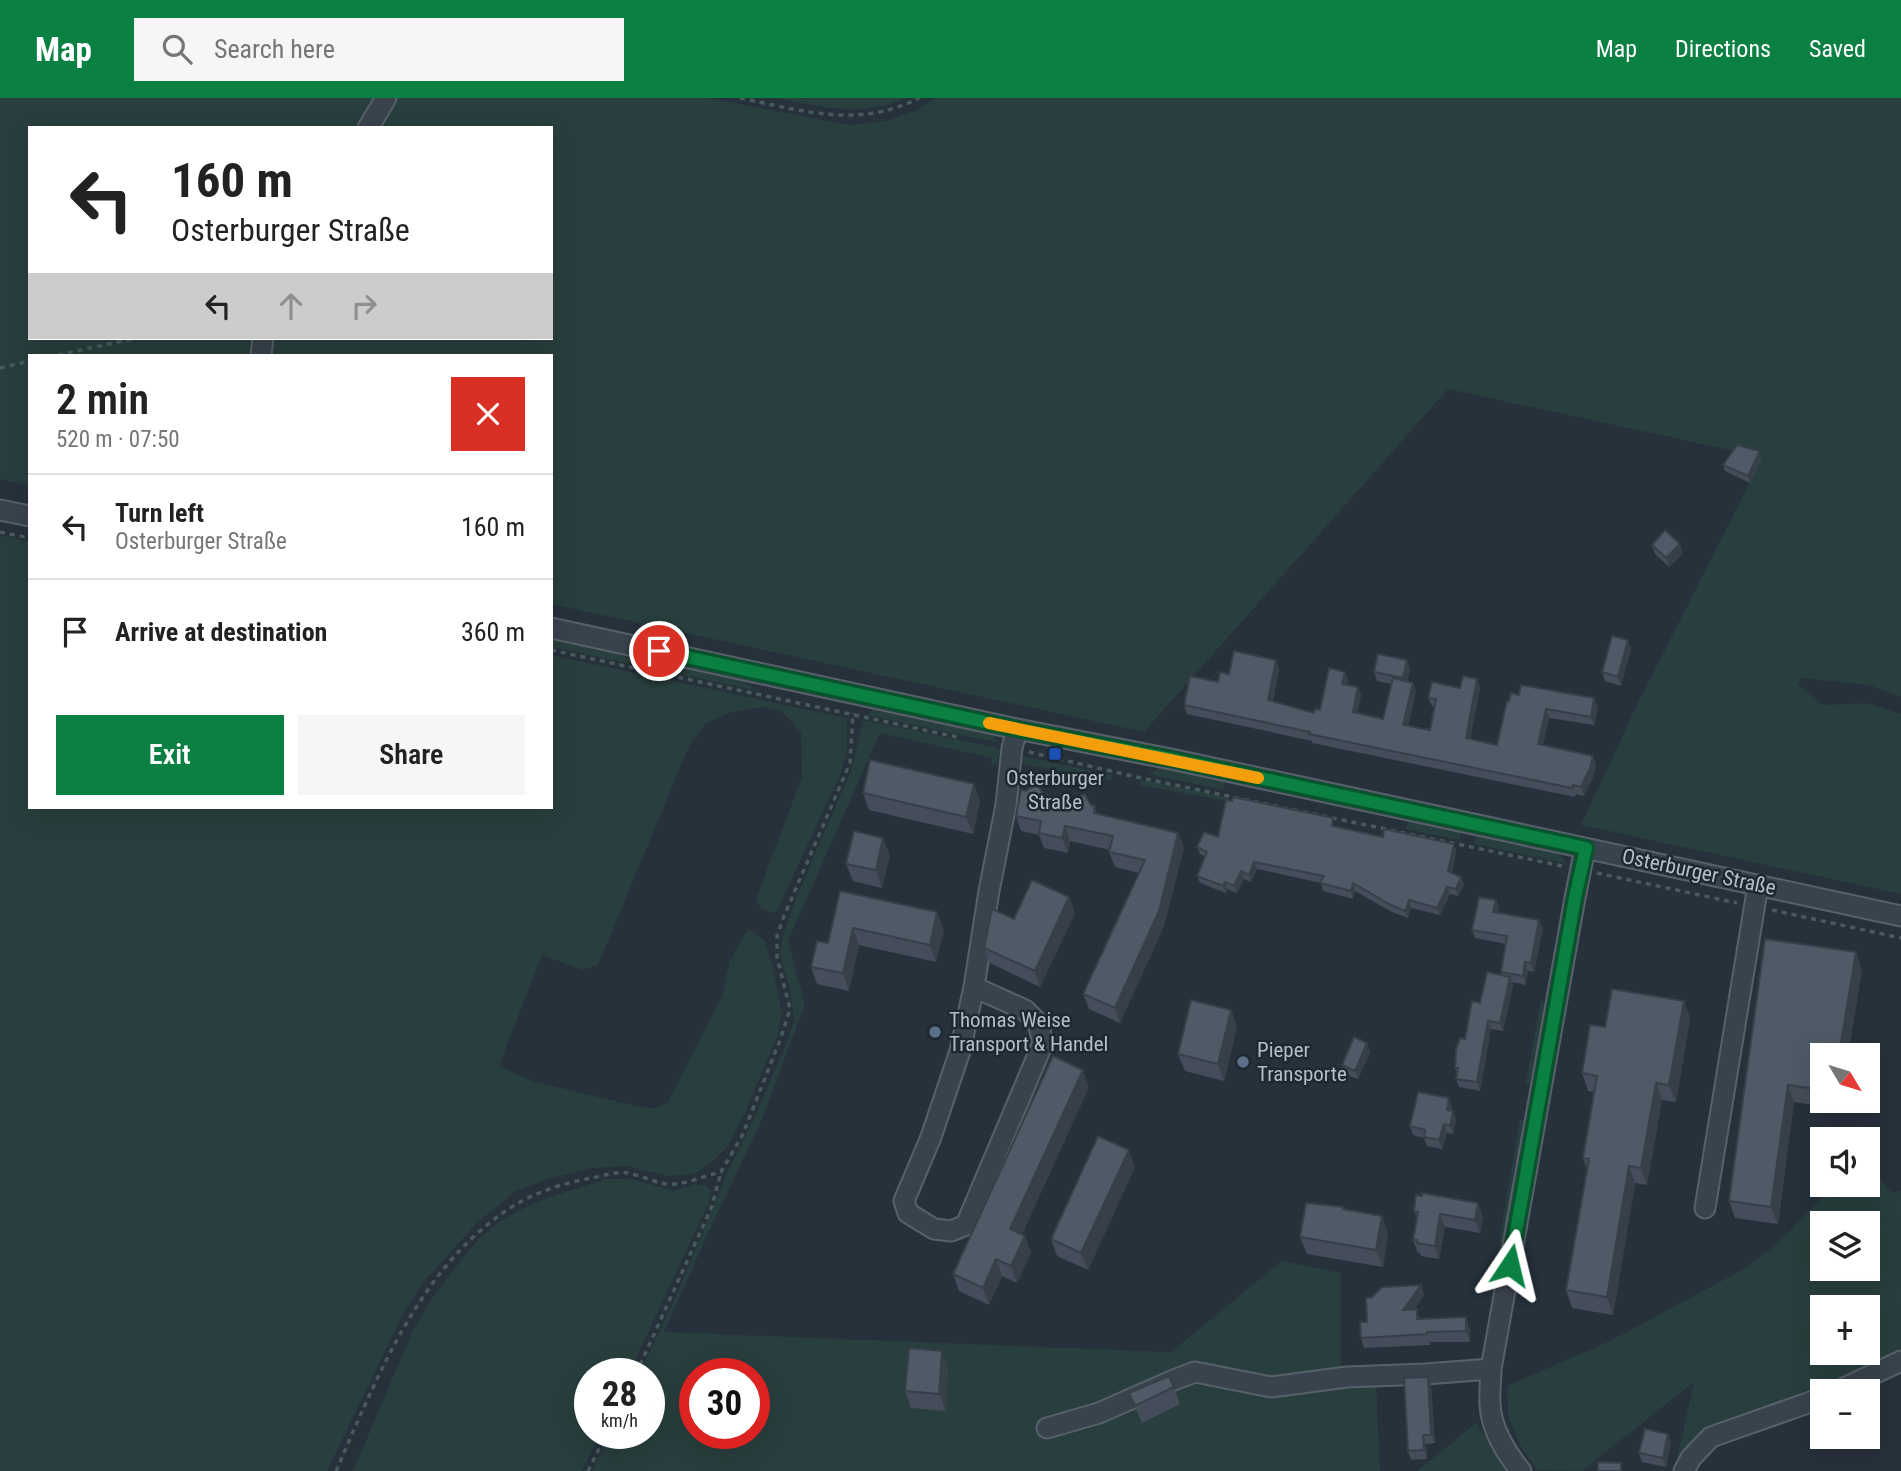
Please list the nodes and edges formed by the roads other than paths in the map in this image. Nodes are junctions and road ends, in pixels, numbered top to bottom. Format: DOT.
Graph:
graph roads {
  1 [pos="386,98"];
  2 [pos="369,126"];
  3 [pos="0,510"];
  4 [pos="28,516"];
  5 [pos="553,628"];
  6 [pos="1015,738"];
  7 [pos="1586,848"];
  8 [pos="1758,885"];
  9 [pos="1901,916"];
  10 [pos="974,987"];
  11 [pos="1705,1208"];
  12 [pos="1901,1361"];
  13 [pos="1491,1369"];
  14 [pos="1863,1379"];
  15 [pos="1810,1402"];
  16 [pos="1046,1428"];
  17 [pos="1521,1471"];
  18 [pos="1684,1471"];
  1 -- 2 [label="street"];
  3 -- 4 [label="street"];
  5 -- 6 [label="street, Osterburger Straße"];
  6 -- 7 [label="street, Osterburger Straße"];
  6 -- 10 [label="street"];
  7 -- 8 [label="street, Osterburger Straße"];
  7 -- 13 [label="street"];
  8 -- 9 [label="street, Osterburger Straße"];
  8 -- 11 [label="street"];
  10 -- 10 [label="street"];
  12 -- 14 [label="street"];
  13 -- 16 [label="street"];
  13 -- 17 [label="street"];
  15 -- 18 [label="street"];
}
